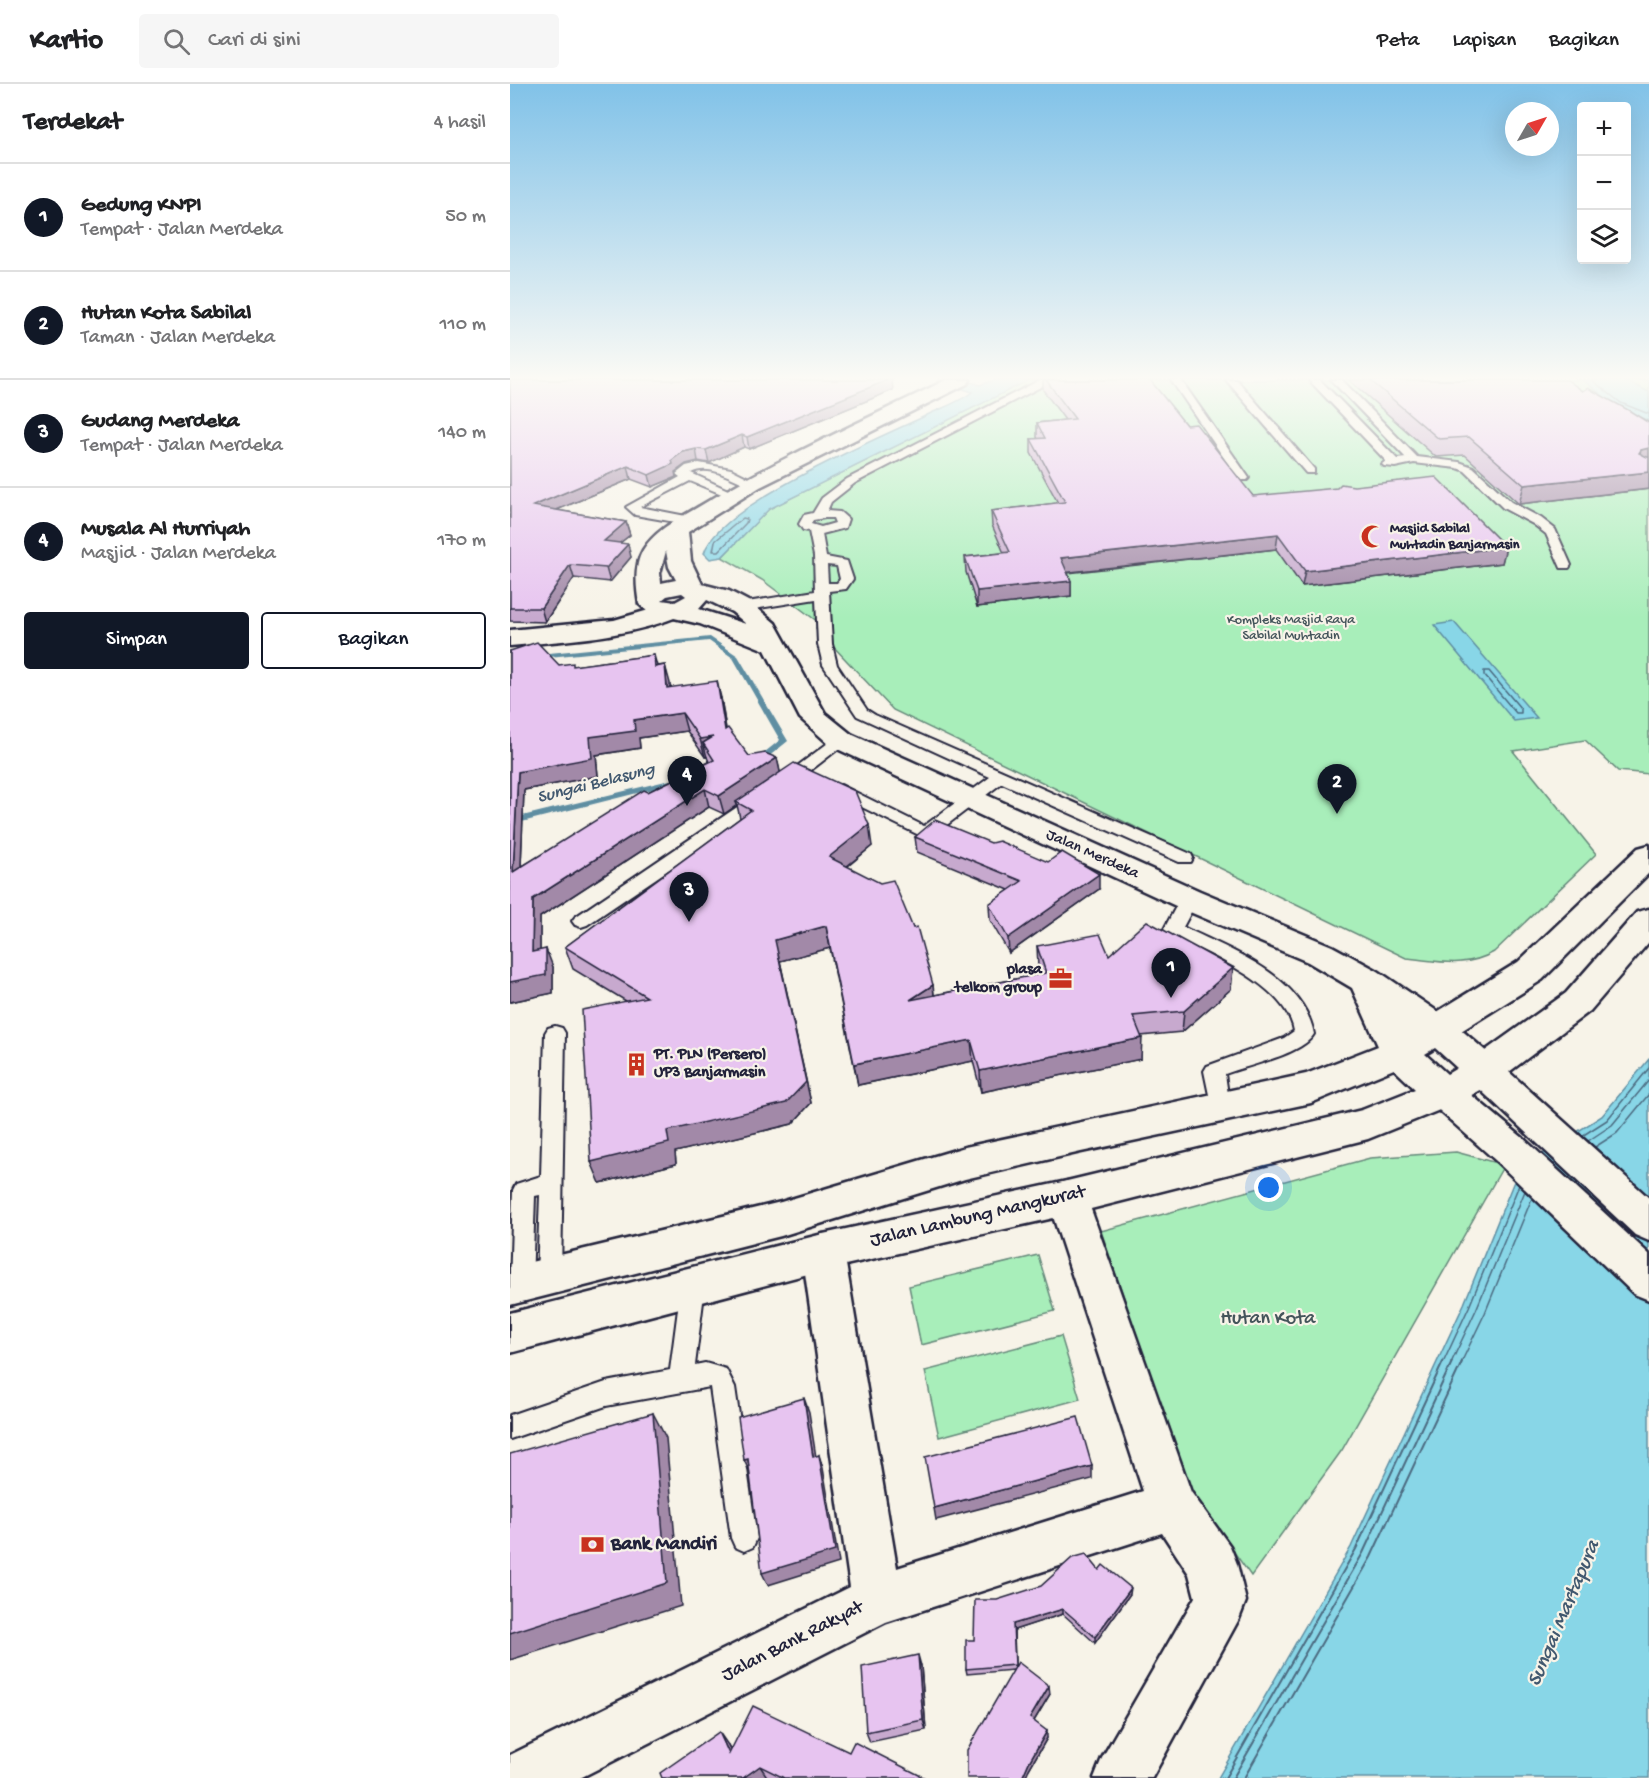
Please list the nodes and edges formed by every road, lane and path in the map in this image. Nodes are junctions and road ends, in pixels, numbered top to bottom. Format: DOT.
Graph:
graph roads {
  1 [pos="802,459"];
  2 [pos="894,459"];
  3 [pos="1230,459"];
  4 [pos="1300,459"];
  5 [pos="1386,459"];
  6 [pos="1414,460"];
  7 [pos="1310,471"];
  8 [pos="688,477"];
  9 [pos="1243,478"];
  10 [pos="753,483"];
  11 [pos="733,495"];
  12 [pos="819,514"];
  13 [pos="685,526"];
  14 [pos="815,530"];
  15 [pos="820,561"];
  16 [pos="1566,565"];
  17 [pos="694,590"];
  18 [pos="822,591"];
  19 [pos="650,598"];
  20 [pos="741,607"];
  21 [pos="672,610"];
  22 [pos="550,634"];
  23 [pos="510,638"];
  24 [pos="778,650"];
  25 [pos="826,752"];
  26 [pos="802,771"];
  27 [pos="1000,777"];
  28 [pos="969,800"];
  29 [pos="934,826"];
  30 [pos="953,834"];
  31 [pos="1649,855"];
  32 [pos="1185,858"];
  33 [pos="1182,913"];
  34 [pos="1649,920"];
  35 [pos="581,921"];
  36 [pos="1366,980"];
  37 [pos="1437,1029"];
  38 [pos="555,1033"];
  39 [pos="1399,1052"];
  40 [pos="1484,1071"];
  41 [pos="1444,1093"];
  42 [pos="1220,1108"];
  43 [pos="553,1182"];
  44 [pos="1067,1198"];
  45 [pos="1649,1223"];
  46 [pos="823,1252"];
  47 [pos="540,1279"];
  48 [pos="1649,1281"];
  49 [pos="693,1286"];
  50 [pos="582,1315"];
  51 [pos="510,1333"];
  52 [pos="681,1379"];
  53 [pos="510,1427"];
  54 [pos="1172,1506"];
  55 [pos="744,1538"];
  56 [pos="877,1600"];
  57 [pos="522,1778"];
  58 [pos="1122,1778"];
  1 -- 10 [label="main road"];
  2 -- 12 [label="lane"];
  3 -- 9 [label="lane"];
  4 -- 7 [label="lane"];
  5 -- 6 [label="lane"];
  6 -- 16 [label="lane"];
  8 -- 10 [label="lane"];
  8 -- 11 [label="lane"];
  8 -- 13 [label="lane"];
  10 -- 11 [label="main road"];
  11 -- 13 [label="main road"];
  12 -- 14 [label="lane"];
  12 -- 14 [label="lane"];
  13 -- 17 [label="main road"];
  13 -- 19 [label="main road"];
  14 -- 15 [label="lane"];
  15 -- 18 [label="lane"];
  15 -- 18 [label="lane"];
  17 -- 19 [label="main road, Jalan Merdeka"];
  17 -- 20 [label="main road, Jalan Merdeka"];
  17 -- 21 [label="main road"];
  18 -- 20 [label="lane"];
  18 -- 27 [label="lane"];
  19 -- 21 [label="main road"];
  19 -- 22 [label="main road, Jalan Merdeka"];
  20 -- 24 [label="main road, Jalan Merdeka"];
  21 -- 22 [label="main road"];
  21 -- 24 [label="main road"];
  22 -- 23 [label="main road"];
  24 -- 25 [label="main road, Jalan Merdeka"];
  25 -- 26 [label="lane"];
  25 -- 28 [label="main road, Jalan Merdeka"];
  26 -- 29 [label="lane"];
  26 -- 35 [label="lane"];
  27 -- 28 [label="lane"];
  27 -- 32 [label="lane"];
  28 -- 29 [label="lane"];
  28 -- 33 [label="main road, Jalan Merdeka"];
  29 -- 30 [label="lane"];
  31 -- 37 [label="main road"];
  33 -- 36 [label="main road, Jalan Merdeka"];
  33 -- 42 [label="lane"];
  34 -- 40 [label="main road, Jalan Lambung Mangkurat"];
  36 -- 37 [label="main road, Jalan Merdeka"];
  36 -- 39 [label="main road"];
  37 -- 39 [label="main road"];
  37 -- 40 [label="main road, Jalan Merdeka"];
  38 -- 43 [label="lane"];
  39 -- 41 [label="main road"];
  39 -- 42 [label="main road"];
  40 -- 41 [label="main road, Jalan Lambung Mangkurat"];
  40 -- 45 [label="main road, Jalan Merdeka"];
  41 -- 44 [label="main road, Jalan Lambung Mangkurat"];
  41 -- 48 [label="main road"];
  42 -- 47 [label="main road"];
  43 -- 47 [label="lane"];
  43 -- 47 [label="lane"];
  44 -- 46 [label="main road, Jalan Lambung Mangkurat"];
  44 -- 54 [label="main road"];
  46 -- 49 [label="main road, Jalan Lambung Mangkurat"];
  46 -- 56 [label="main road, Jalan Bank Rakyat"];
  47 -- 50 [label="main road"];
  49 -- 50 [label="main road, Jalan Lambung Mangkurat"];
  49 -- 52 [label="lane"];
  50 -- 51 [label="main road, Jalan Lambung Mangkurat"];
  52 -- 53 [label="lane"];
  52 -- 55 [label="lane"];
  54 -- 56 [label="main road"];
  54 -- 58 [label="main road"];
  56 -- 57 [label="main road, Jalan Bank Rakyat"];
}
